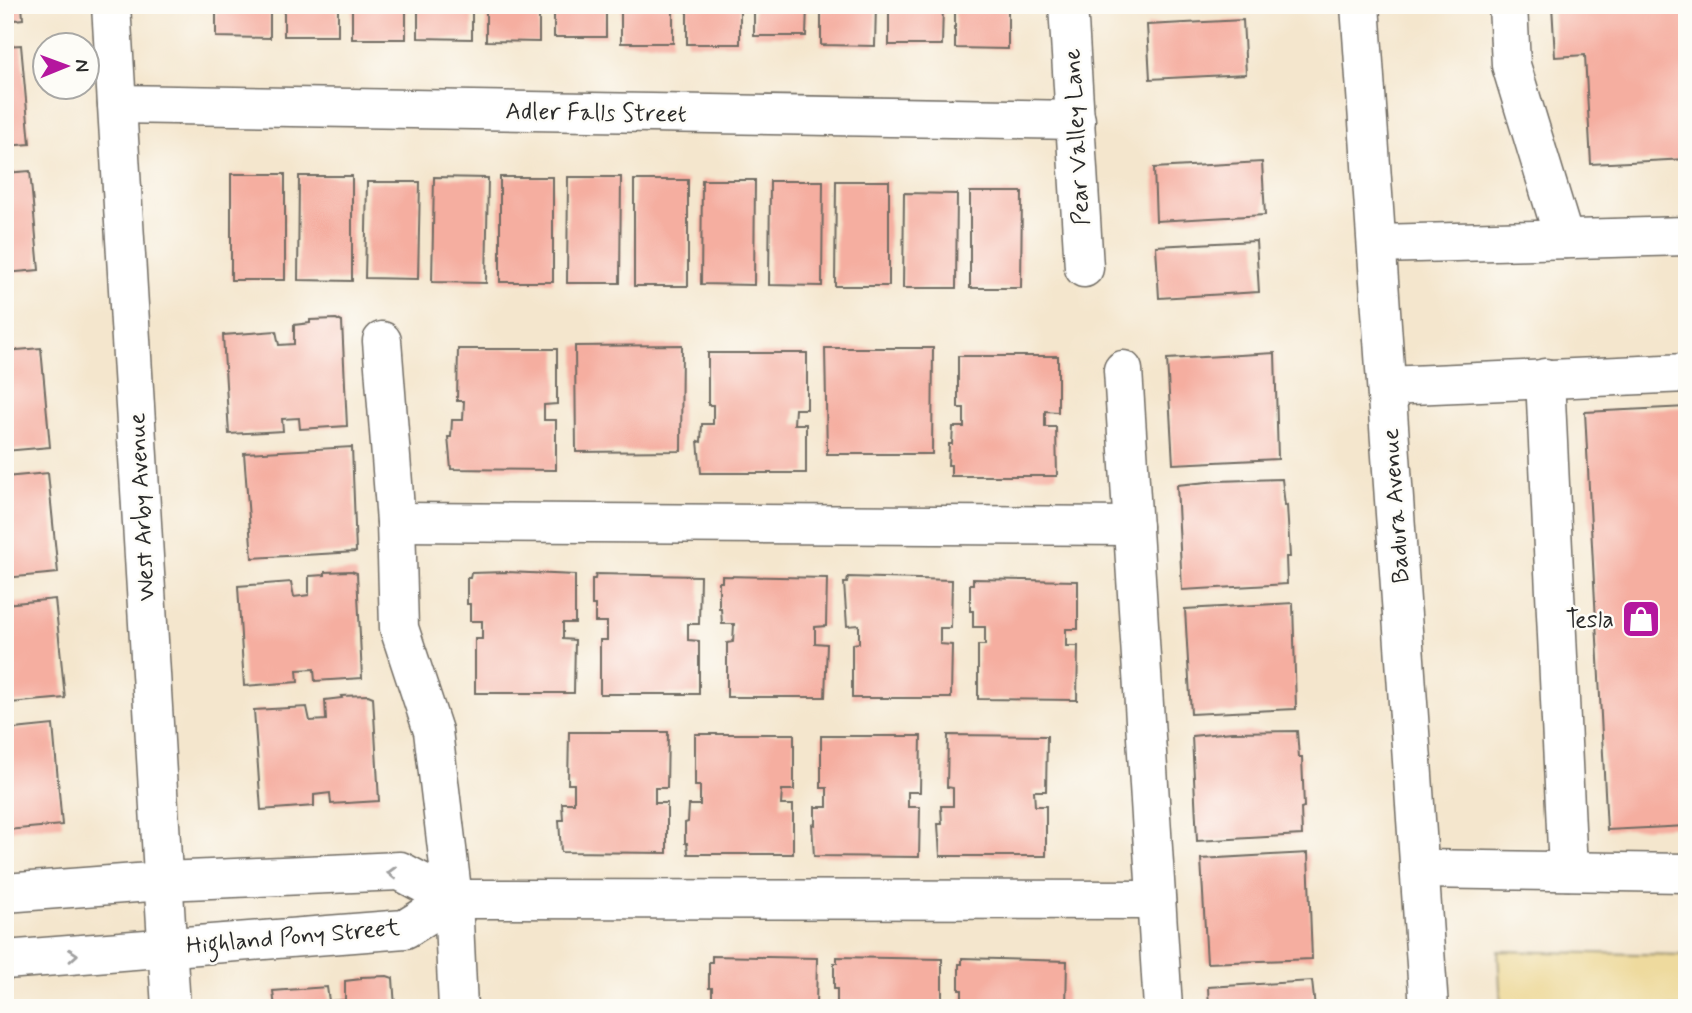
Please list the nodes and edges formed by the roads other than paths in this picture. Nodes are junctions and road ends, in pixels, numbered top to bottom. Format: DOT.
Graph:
graph roads {
  1 [pos="111,5"];
  2 [pos="1068,5"];
  3 [pos="1360,5"];
  4 [pos="1508,5"];
  5 [pos="117,104"];
  6 [pos="1076,120"];
  7 [pos="1687,236"];
  8 [pos="1564,239"];
  9 [pos="1377,244"];
  10 [pos="1084,268"];
  11 [pos="382,341"];
  12 [pos="1123,370"];
  13 [pos="1687,373"];
  14 [pos="1545,378"];
  15 [pos="1387,386"];
  16 [pos="396,522"];
  17 [pos="1133,526"];
  18 [pos="1419,869"];
  19 [pos="1568,871"];
  20 [pos="1687,873"];
  21 [pos="163,881"];
  22 [pos="5,893"];
  23 [pos="453,899"];
  24 [pos="1156,900"];
  25 [pos="167,948"];
  26 [pos="5,960"];
  27 [pos="171,1008"];
  28 [pos="458,1008"];
  29 [pos="1163,1008"];
  30 [pos="1429,1008"];
  1 -- 5 [label="street, West Arby Avenue"];
  2 -- 6 [label="street, Pear Valley Lane"];
  3 -- 9 [label="street, Badura Avenue"];
  4 -- 8 [label="street"];
  5 -- 6 [label="street, Adler Falls Street"];
  5 -- 21 [label="street, West Arby Avenue"];
  6 -- 10 [label="street, Pear Valley Lane"];
  7 -- 8 [label="street"];
  8 -- 9 [label="street"];
  9 -- 15 [label="street, Badura Avenue"];
  11 -- 16 [label="street"];
  12 -- 17 [label="street"];
  13 -- 14 [label="street"];
  14 -- 15 [label="street"];
  14 -- 19 [label="street"];
  15 -- 18 [label="street, Badura Avenue"];
  16 -- 17 [label="street"];
  16 -- 23 [label="street"];
  17 -- 24 [label="street"];
  18 -- 19 [label="street"];
  18 -- 30 [label="street, Badura Avenue"];
  19 -- 20 [label="street"];
  21 -- 22 [label="street"];
  23 -- 21 [label="street, one-way"];
  21 -- 25 [label="street, West Arby Avenue"];
  23 -- 24 [label="street"];
  23 -- 25 [label="street, Highland Pony Street"];
  23 -- 28 [label="street"];
  24 -- 29 [label="street"];
  26 -- 25 [label="street, Highland Pony Street, one-way"];
  25 -- 27 [label="street, West Arby Avenue"];
}
